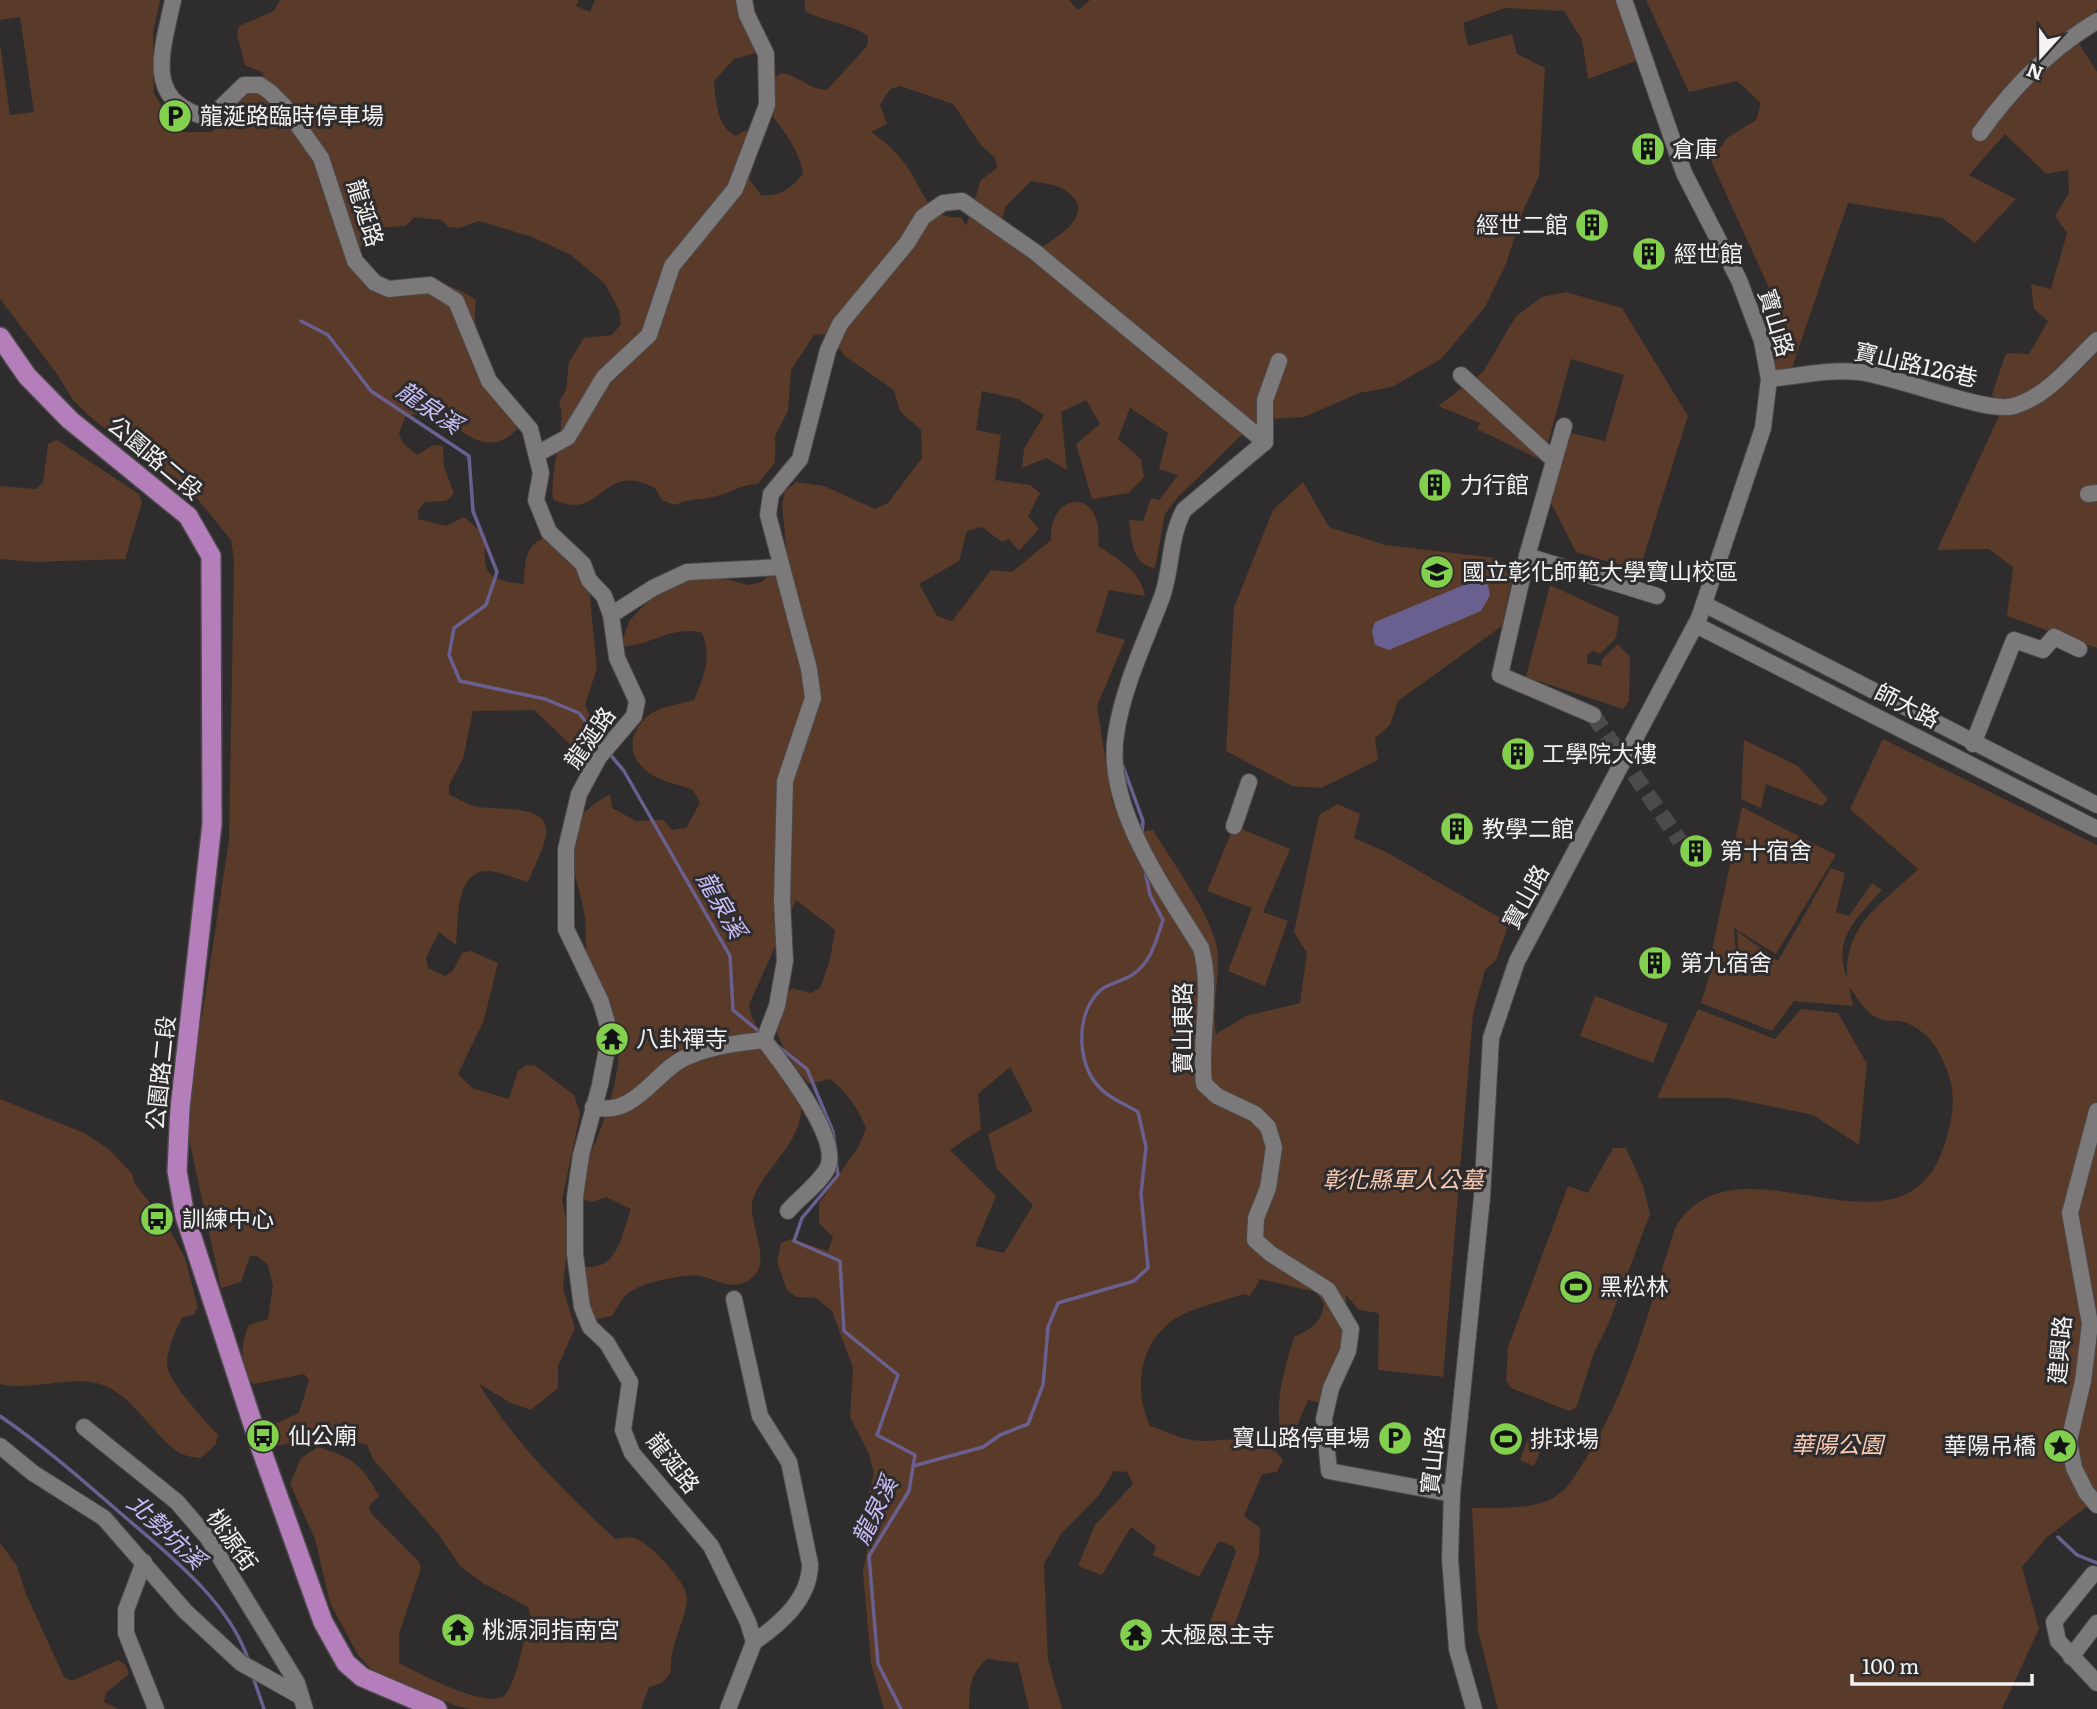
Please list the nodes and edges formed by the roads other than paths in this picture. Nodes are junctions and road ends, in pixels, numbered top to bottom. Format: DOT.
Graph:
graph roads {
  1 [pos="173,0"];
  2 [pos="744,0"];
  3 [pos="1624,0"];
  4 [pos="2097,21"];
  5 [pos="1980,133"];
  6 [pos="0,338"];
  7 [pos="2097,340"];
  8 [pos="1279,361"];
  9 [pos="1461,375"];
  10 [pos="1769,379"];
  11 [pos="1564,426"];
  12 [pos="1265,442"];
  13 [pos="537,454"];
  14 [pos="1554,460"];
  15 [pos="1527,556"];
  16 [pos="781,567"];
  17 [pos="1657,596"];
  18 [pos="1704,604"];
  19 [pos="611,615"];
  20 [pos="1696,625"];
  21 [pos="2079,649"];
  22 [pos="1593,715"];
  23 [pos="1973,744"];
  24 [pos="1249,782"];
  25 [pos="2097,805"];
  26 [pos="1234,826"];
  27 [pos="2097,829"];
  28 [pos="764,1040"];
  29 [pos="593,1107"];
  30 [pos="2097,1111"];
  31 [pos="788,1211"];
  32 [pos="734,1299"];
  33 [pos="2092,1337"];
  34 [pos="84,1427"];
  35 [pos="0,1446"];
  36 [pos="1452,1494"];
  37 [pos="2097,1505"];
  38 [pos="144,1562"];
  39 [pos="2092,1574"];
  40 [pos="2097,1623"];
  41 [pos="754,1643"];
  42 [pos="2071,1657"];
  43 [pos="2097,1683"];
  44 [pos="302,1702"];
  45 [pos="156,1709"];
  46 [pos="437,1709"];
  47 [pos="727,1709"];
  48 [pos="1474,1709"];
  1 -- 13 [label="street, 龍涎路"];
  2 -- 13 [label="street"];
  3 -- 10 [label="street, 寶山路"];
  4 -- 5 [label="street"];
  6 -- 46 [label="main road, 公園路二段"];
  7 -- 10 [label="street, 寶山路126巷"];
  8 -- 12 [label="street"];
  9 -- 14 [label="street"];
  10 -- 18 [label="street, 寶山路"];
  11 -- 14 [label="street"];
  12 -- 16 [label="street"];
  12 -- 36 [label="street, 寶山東路"];
  13 -- 19 [label="street, 龍涎路"];
  14 -- 15 [label="street"];
  15 -- 17 [label="street"];
  15 -- 22 [label="street"];
  16 -- 19 [label="street"];
  16 -- 28 [label="street"];
  18 -- 20 [label="street, 寶山路"];
  18 -- 23 [label="street"];
  19 -- 29 [label="street, 龍涎路"];
  20 -- 27 [label="street, 師大路"];
  20 -- 36 [label="street, 寶山路"];
  21 -- 23 [label="street"];
  23 -- 25 [label="street"];
  24 -- 26 [label="street"];
  28 -- 29 [label="street"];
  28 -- 31 [label="street"];
  29 -- 41 [label="street, 龍涎路"];
  30 -- 33 [label="street, 建興路"];
  32 -- 41 [label="street"];
  33 -- 37 [label="street, 建興路"];
  34 -- 44 [label="street, 桃源街"];
  35 -- 38 [label="street"];
  36 -- 48 [label="street, 寶山路"];
  38 -- 44 [label="street"];
  38 -- 45 [label="street"];
  39 -- 42 [label="street"];
  40 -- 42 [label="street"];
  41 -- 47 [label="street"];
  42 -- 43 [label="street"];
}
